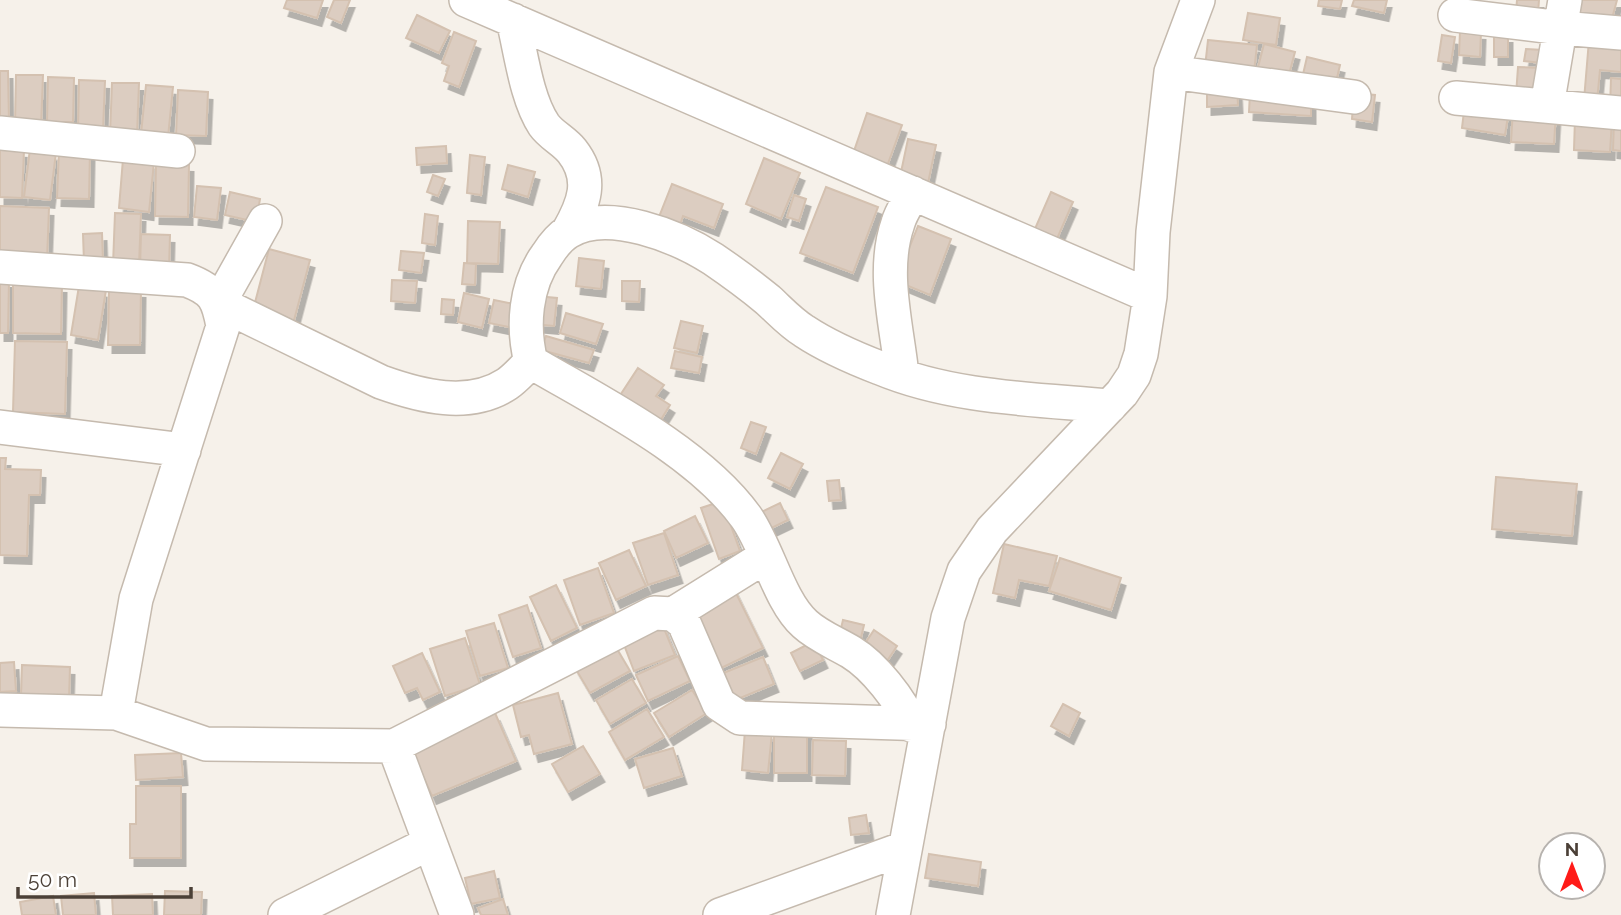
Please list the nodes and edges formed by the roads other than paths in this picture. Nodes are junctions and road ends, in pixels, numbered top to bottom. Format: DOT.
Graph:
graph roads {
  1 [pos="466,0"];
  2 [pos="1198,0"];
  3 [pos="1563,14"];
  4 [pos="1455,15"];
  5 [pos="513,20"];
  6 [pos="1621,33"];
  7 [pos="1171,72"];
  8 [pos="1354,97"];
  9 [pos="1456,98"];
  10 [pos="1547,106"];
  11 [pos="1621,113"];
  12 [pos="0,133"];
  13 [pos="178,151"];
  14 [pos="913,193"];
  15 [pos="265,221"];
  16 [pos="568,232"];
  17 [pos="0,267"];
  18 [pos="1150,296"];
  19 [pos="219,303"];
  20 [pos="531,362"];
  21 [pos="902,375"];
  22 [pos="1110,406"];
  23 [pos="0,427"];
  24 [pos="184,450"];
  25 [pos="766,556"];
  26 [pos="673,614"];
  27 [pos="0,710"];
  28 [pos="116,713"];
  29 [pos="920,724"];
  30 [pos="394,746"];
  31 [pos="430,843"];
  32 [pos="905,848"];
  33 [pos="285,915"];
  34 [pos="457,915"];
  35 [pos="720,915"];
  36 [pos="892,915"];
  1 -- 5 [label="street"];
  2 -- 7 [label="street"];
  3 -- 4 [label="street"];
  3 -- 6 [label="street"];
  3 -- 10 [label="street"];
  5 -- 14 [label="street"];
  5 -- 16 [label="street"];
  7 -- 8 [label="street"];
  7 -- 18 [label="street"];
  9 -- 10 [label="street"];
  10 -- 11 [label="street"];
  12 -- 13 [label="street"];
  14 -- 18 [label="street"];
  14 -- 21 [label="street"];
  15 -- 19 [label="street"];
  16 -- 20 [label="street"];
  16 -- 21 [label="street"];
  17 -- 19 [label="street"];
  18 -- 22 [label="street"];
  19 -- 20 [label="street"];
  19 -- 24 [label="street"];
  20 -- 25 [label="street"];
  21 -- 22 [label="street"];
  22 -- 29 [label="street"];
  23 -- 24 [label="street"];
  24 -- 28 [label="street"];
  25 -- 26 [label="street"];
  25 -- 29 [label="street"];
  26 -- 29 [label="street"];
  26 -- 30 [label="street"];
  27 -- 28 [label="street"];
  28 -- 30 [label="street"];
  29 -- 32 [label="street"];
  30 -- 31 [label="street"];
  31 -- 33 [label="street"];
  31 -- 34 [label="street"];
  32 -- 35 [label="street"];
  32 -- 36 [label="street"];
}
